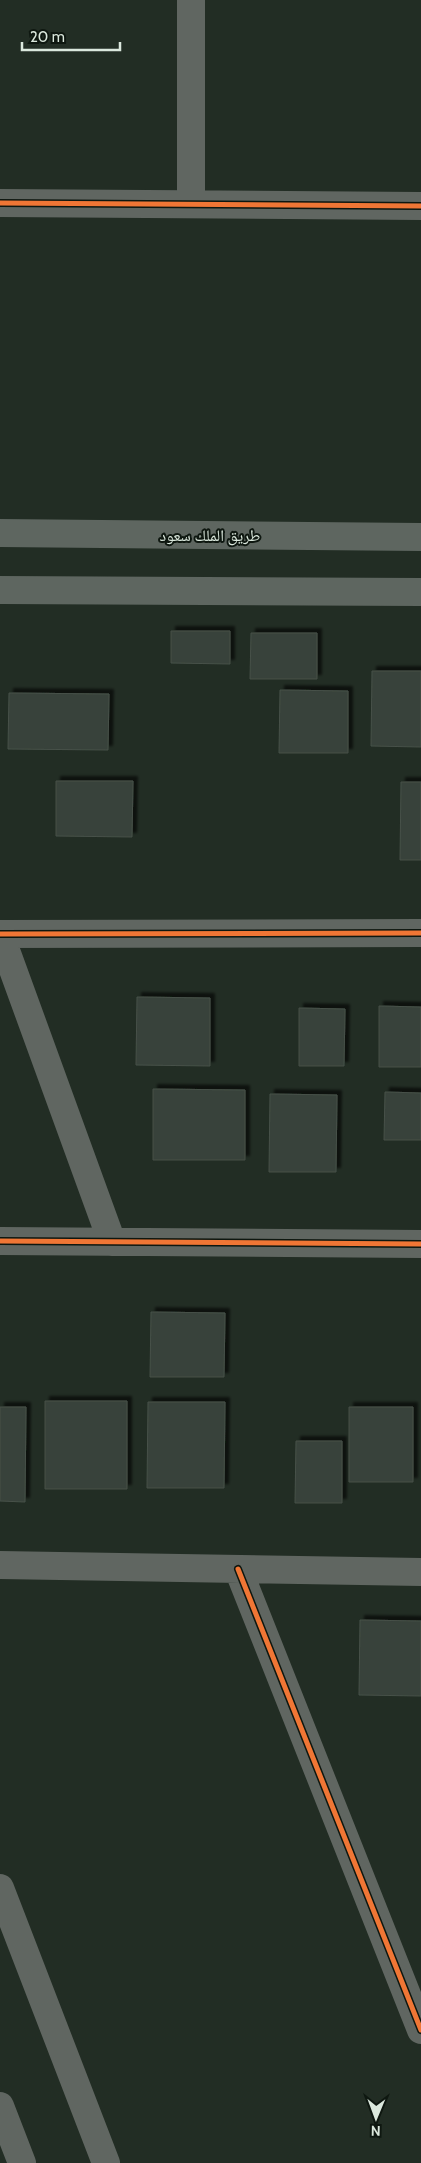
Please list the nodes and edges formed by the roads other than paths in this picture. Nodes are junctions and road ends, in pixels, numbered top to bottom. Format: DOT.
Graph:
graph roads {
  1 [pos="191,0"];
  2 [pos="0,203"];
  3 [pos="191,204"];
  4 [pos="421,206"];
  5 [pos="0,533"];
  6 [pos="421,536"];
  7 [pos="0,590"];
  8 [pos="421,592"];
  9 [pos="421,933"];
  10 [pos="0,934"];
  11 [pos="0,1241"];
  12 [pos="112,1242"];
  13 [pos="421,1244"];
  14 [pos="0,1565"];
  15 [pos="238,1569"];
  16 [pos="421,1572"];
  17 [pos="0,1888"];
  18 [pos="421,2030"];
  19 [pos="0,2106"];
  20 [pos="22,2163"];
  21 [pos="106,2163"];
  1 -- 3 [label="street"];
  2 -- 3 [label="street"];
  3 -- 4 [label="street"];
  5 -- 6 [label="main road, طريق الملك سعود"];
  7 -- 8 [label="main road"];
  9 -- 10 [label="street"];
  10 -- 12 [label="street"];
  11 -- 12 [label="street"];
  12 -- 13 [label="street"];
  14 -- 15 [label="street"];
  15 -- 16 [label="street"];
  15 -- 18 [label="street"];
  17 -- 21 [label="street"];
  19 -- 20 [label="street"];
}
